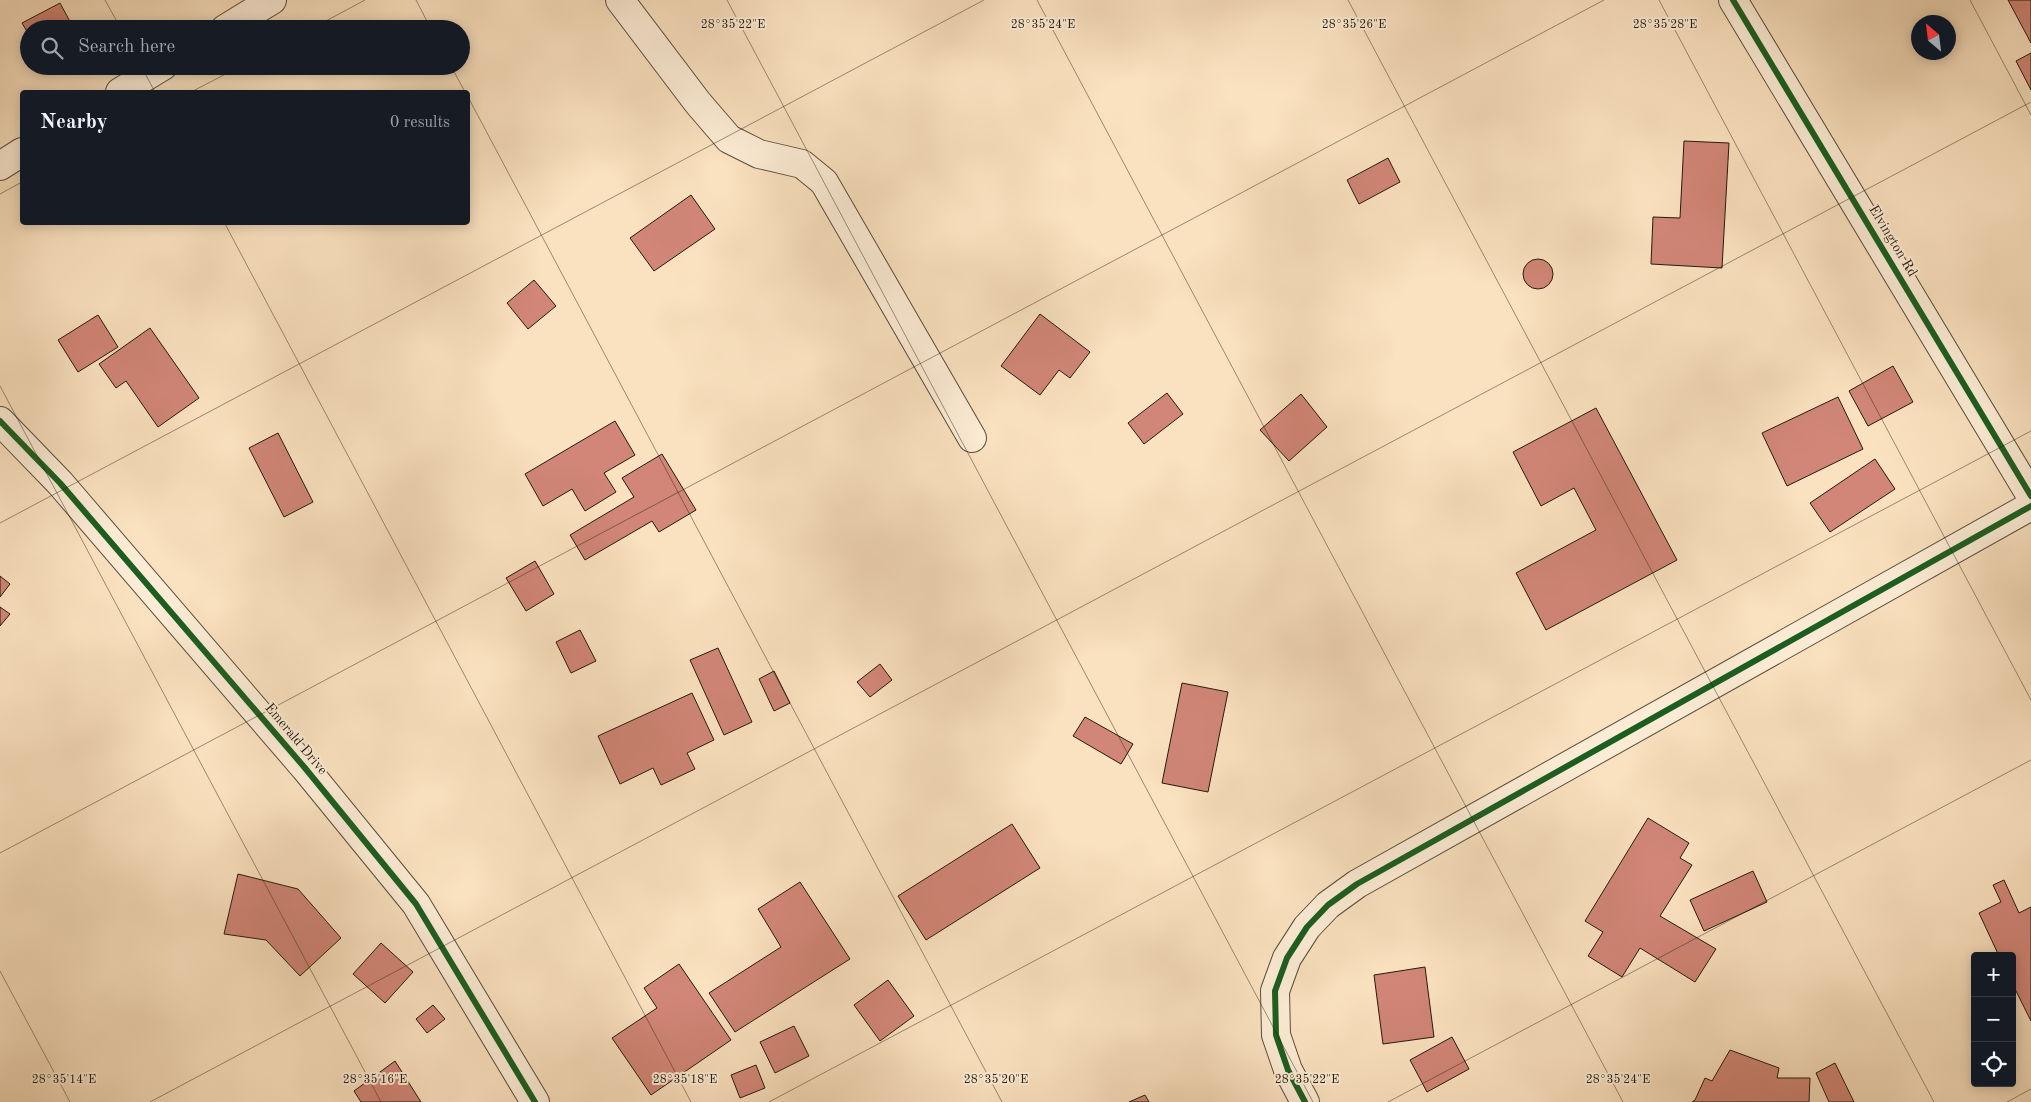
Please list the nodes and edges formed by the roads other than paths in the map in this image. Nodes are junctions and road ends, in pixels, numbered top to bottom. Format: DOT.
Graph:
graph roads {
  1 [pos="272,0"];
  2 [pos="620,0"];
  3 [pos="1733,0"];
  4 [pos="239,20"];
  5 [pos="148,75"];
  6 [pos="123,90"];
  7 [pos="20,153"];
  8 [pos="0,166"];
  9 [pos="0,421"];
  10 [pos="972,438"];
  11 [pos="2031,496"];
  12 [pos="2031,506"];
  13 [pos="535,1102"];
  14 [pos="1305,1102"];
  1 -- 4 [label="street"];
  2 -- 10 [label="street"];
  3 -- 11 [label="street, Elvington Rd"];
  5 -- 6 [label="street"];
  7 -- 8 [label="street"];
  9 -- 13 [label="street, Emerald Drive"];
  12 -- 14 [label="street"];
}
